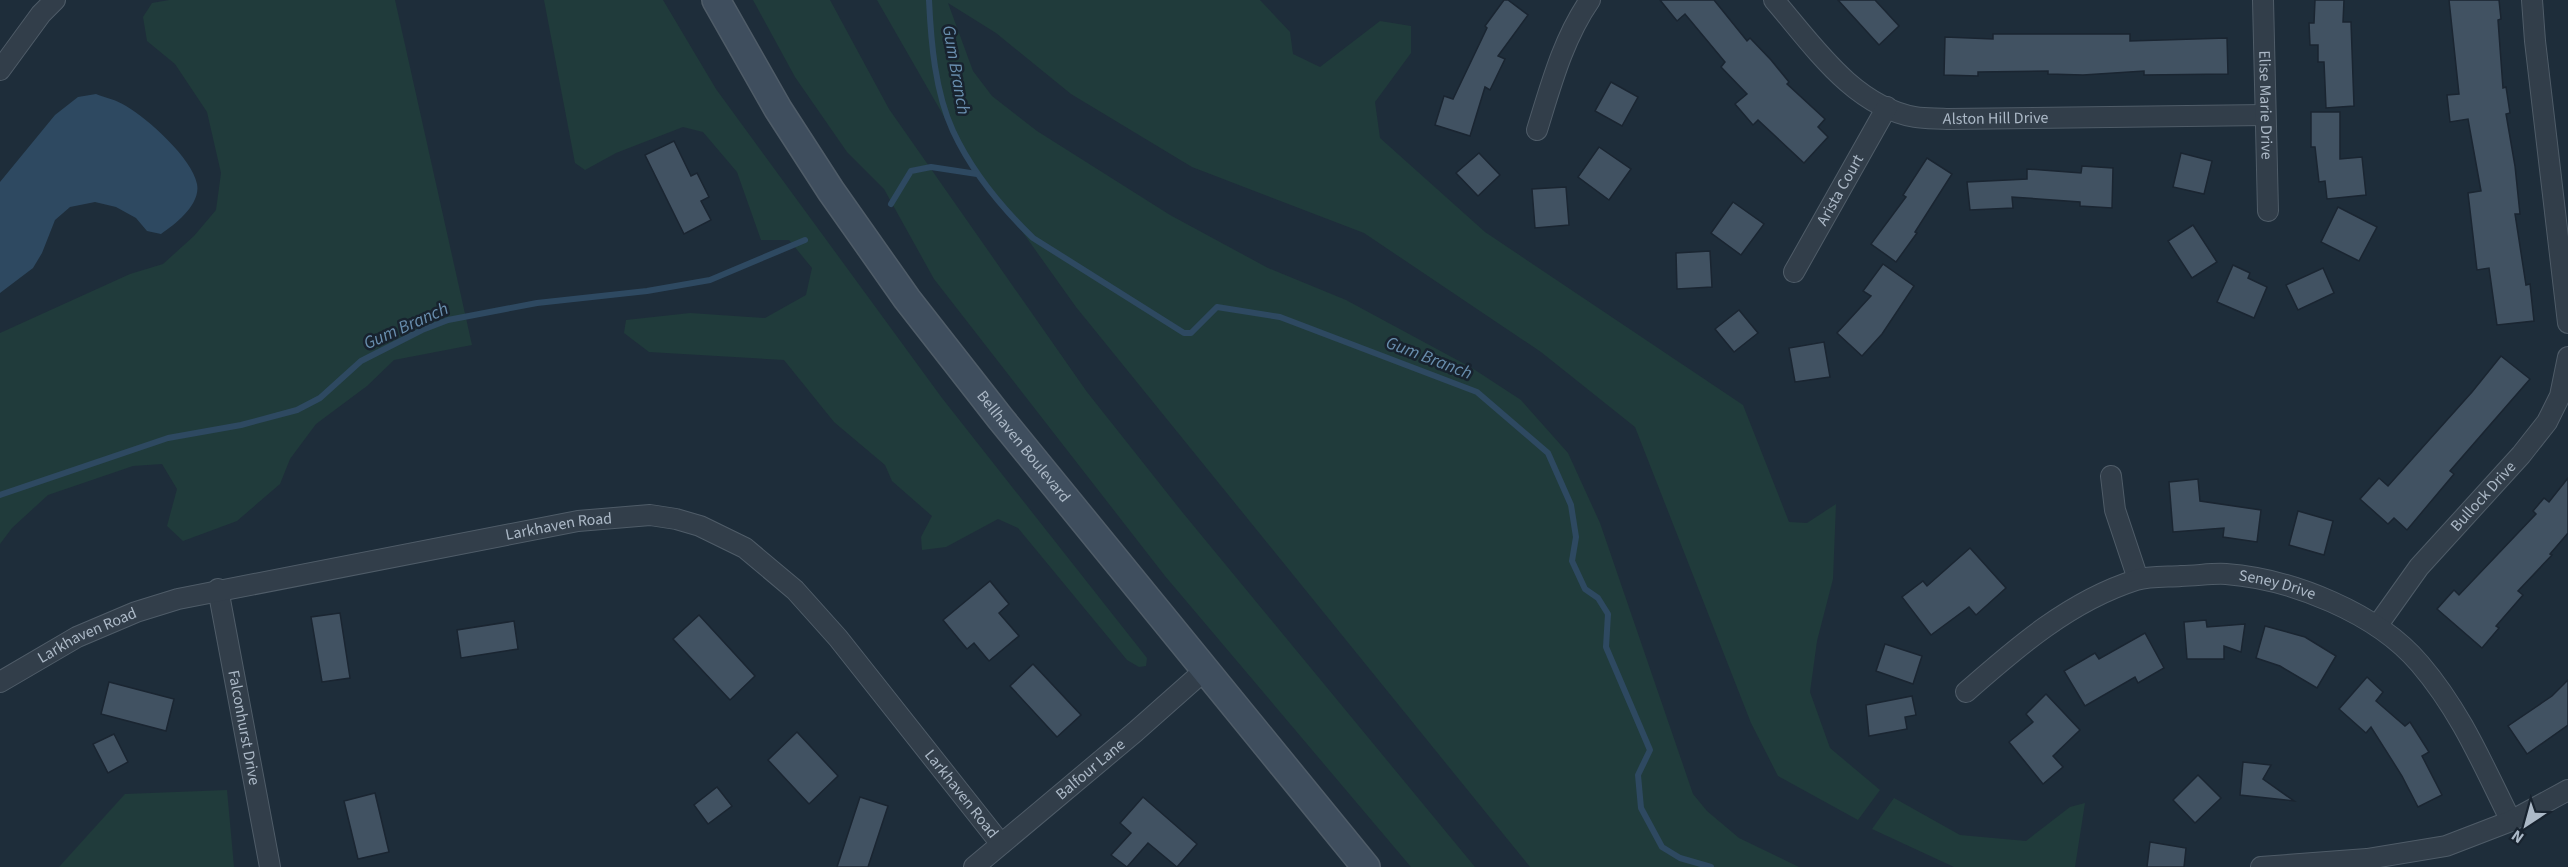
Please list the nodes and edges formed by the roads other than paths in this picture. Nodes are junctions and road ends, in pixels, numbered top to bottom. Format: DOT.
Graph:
graph roads {
  1 [pos="716,0"];
  2 [pos="1590,0"];
  3 [pos="1774,0"];
  4 [pos="2263,0"];
  5 [pos="2532,0"];
  6 [pos="47,2"];
  7 [pos="0,70"];
  8 [pos="1887,107"];
  9 [pos="2265,115"];
  10 [pos="1537,130"];
  11 [pos="2268,211"];
  12 [pos="1794,272"];
  13 [pos="2568,323"];
  14 [pos="2568,357"];
  15 [pos="2111,476"];
  16 [pos="2138,579"];
  17 [pos="218,589"];
  18 [pos="2377,626"];
  19 [pos="1205,670"];
  20 [pos="0,682"];
  21 [pos="1966,692"];
  22 [pos="2568,789"];
  23 [pos="2511,821"];
  24 [pos="1001,844"];
  25 [pos="270,867"];
  26 [pos="974,867"];
  27 [pos="1366,867"];
  28 [pos="2260,867"];
  1 -- 19 [label="main road, Bellhaven Boulevard"];
  2 -- 10 [label="street"];
  3 -- 8 [label="street, Alston Hill Drive"];
  4 -- 9 [label="street, Elise Marie Drive"];
  5 -- 13 [label="street"];
  6 -- 7 [label="street"];
  8 -- 9 [label="street, Alston Hill Drive"];
  8 -- 12 [label="street, Arista Court"];
  9 -- 11 [label="street, Elise Marie Drive"];
  14 -- 18 [label="street, Bullock Drive"];
  15 -- 16 [label="street"];
  16 -- 18 [label="street, Seney Drive"];
  16 -- 21 [label="street, Seney Drive"];
  17 -- 20 [label="street, Larkhaven Road"];
  17 -- 24 [label="street, Larkhaven Road"];
  17 -- 25 [label="street, Falconhurst Drive"];
  18 -- 23 [label="street, Seney Drive"];
  19 -- 24 [label="street, Balfour Lane"];
  19 -- 27 [label="main road, Bellhaven Boulevard"];
  22 -- 23 [label="street"];
  23 -- 28 [label="street"];
  24 -- 26 [label="street, Balfour Lane"];
}
